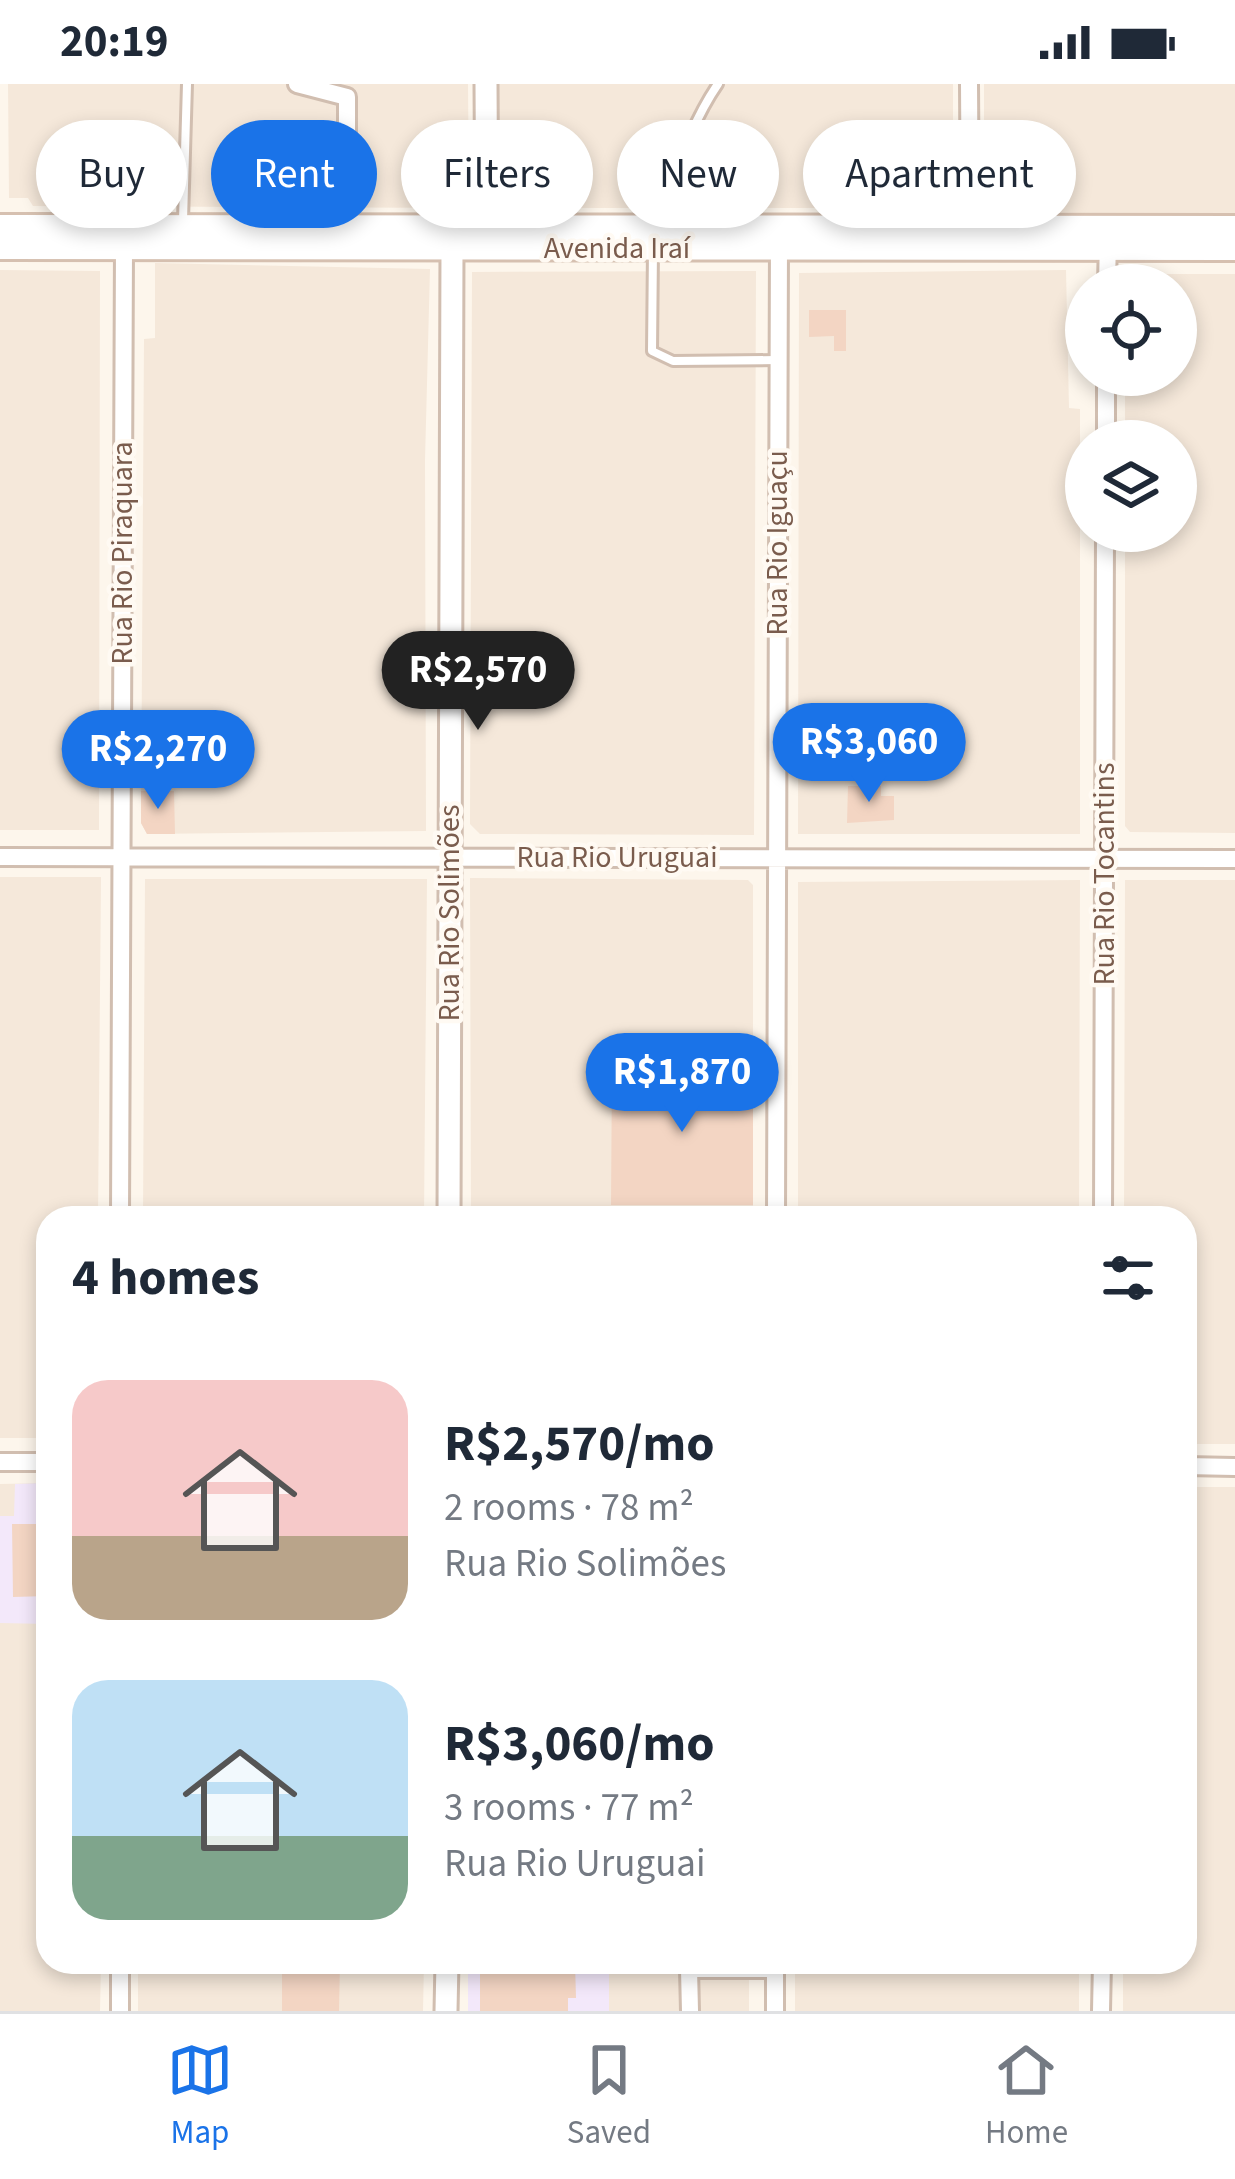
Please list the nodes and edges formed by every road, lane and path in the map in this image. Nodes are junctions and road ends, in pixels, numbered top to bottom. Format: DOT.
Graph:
graph roads {
  1 [pos="188,84"];
  2 [pos="298,84"];
  3 [pos="486,84"];
  4 [pos="718,84"];
  5 [pos="969,84"];
  6 [pos="187,120"];
  7 [pos="347,120"];
  8 [pos="0,227"];
  9 [pos="169,228"];
  10 [pos="359,228"];
  11 [pos="1235,228"];
  12 [pos="42,237"];
  13 [pos="487,238"];
  14 [pos="654,238"];
  15 [pos="779,238"];
  16 [pos="970,238"];
  17 [pos="1108,238"];
  18 [pos="0,247"];
  19 [pos="124,248"];
  20 [pos="452,248"];
  21 [pos="1235,248"];
  22 [pos="1107,264"];
  23 [pos="777,359"];
  24 [pos="1105,552"];
  25 [pos="142,725"];
  26 [pos="122,727"];
  27 [pos="0,856"];
  28 [pos="449,857"];
  29 [pos="776,857"];
  30 [pos="122,858"];
  31 [pos="1104,859"];
  32 [pos="1235,859"];
  33 [pos="120,1206"];
  34 [pos="448,1206"];
  35 [pos="776,1206"];
  36 [pos="1103,1206"];
  37 [pos="0,1462"];
  38 [pos="36,1462"];
  39 [pos="1197,1466"];
  40 [pos="1235,1467"];
  41 [pos="120,1974"];
  42 [pos="446,1974"];
  43 [pos="689,1974"];
  44 [pos="775,1974"];
  45 [pos="1102,1974"];
  46 [pos="120,2011"];
  47 [pos="446,2011"];
  48 [pos="690,2011"];
  49 [pos="775,2011"];
  50 [pos="1101,2011"];
  1 -- 6 [label="lane"];
  2 -- 7 [label="street"];
  3 -- 13 [label="street"];
  4 -- 14 [label="lane"];
  5 -- 16 [label="street"];
  8 -- 12 [label="main road, Avenida Iraí"];
  9 -- 12 [label="main road, Avenida Iraí"];
  10 -- 13 [label="main road, Avenida Iraí"];
  11 -- 17 [label="main road, Avenida Iraí"];
  12 -- 18 [label="main road, Avenida Iraí"];
  12 -- 19 [label="main road, Avenida Iraí"];
  13 -- 14 [label="main road, Avenida Iraí"];
  13 -- 20 [label="main road, Avenida Iraí"];
  14 -- 15 [label="main road, Avenida Iraí"];
  14 -- 23 [label="lane"];
  15 -- 16 [label="main road, Avenida Iraí"];
  15 -- 23 [label="street, Rua Rio Iguaçu"];
  16 -- 17 [label="main road, Avenida Iraí"];
  17 -- 21 [label="main road, Avenida Iraí"];
  17 -- 22 [label="street"];
  19 -- 20 [label="main road, Avenida Iraí"];
  19 -- 26 [label="street, Rua Rio Piraquara"];
  20 -- 28 [label="street, Rua Rio Solimões"];
  23 -- 29 [label="street, Rua Rio Iguaçu"];
  24 -- 31 [label="street, Rua Rio Tocantins"];
  25 -- 26 [label="lane"];
  26 -- 30 [label="street, Rua Rio Piraquara"];
  27 -- 30 [label="street, Rua Rio Uruguai"];
  28 -- 29 [label="street, Rua Rio Uruguai"];
  28 -- 30 [label="street, Rua Rio Uruguai"];
  28 -- 34 [label="street, Rua Rio Solimões"];
  29 -- 31 [label="street, Rua Rio Uruguai"];
  29 -- 35 [label="street, Rua Rio Iguaçu"];
  30 -- 33 [label="street, Rua Rio Piraquara"];
  31 -- 32 [label="street, Rua Rio Uruguai"];
  31 -- 36 [label="street, Rua Rio Tocantins"];
  37 -- 38 [label="street"];
  39 -- 40 [label="street"];
  41 -- 46 [label="street"];
  42 -- 47 [label="street"];
  43 -- 48 [label="street"];
  44 -- 49 [label="street"];
  45 -- 50 [label="street"];
}
